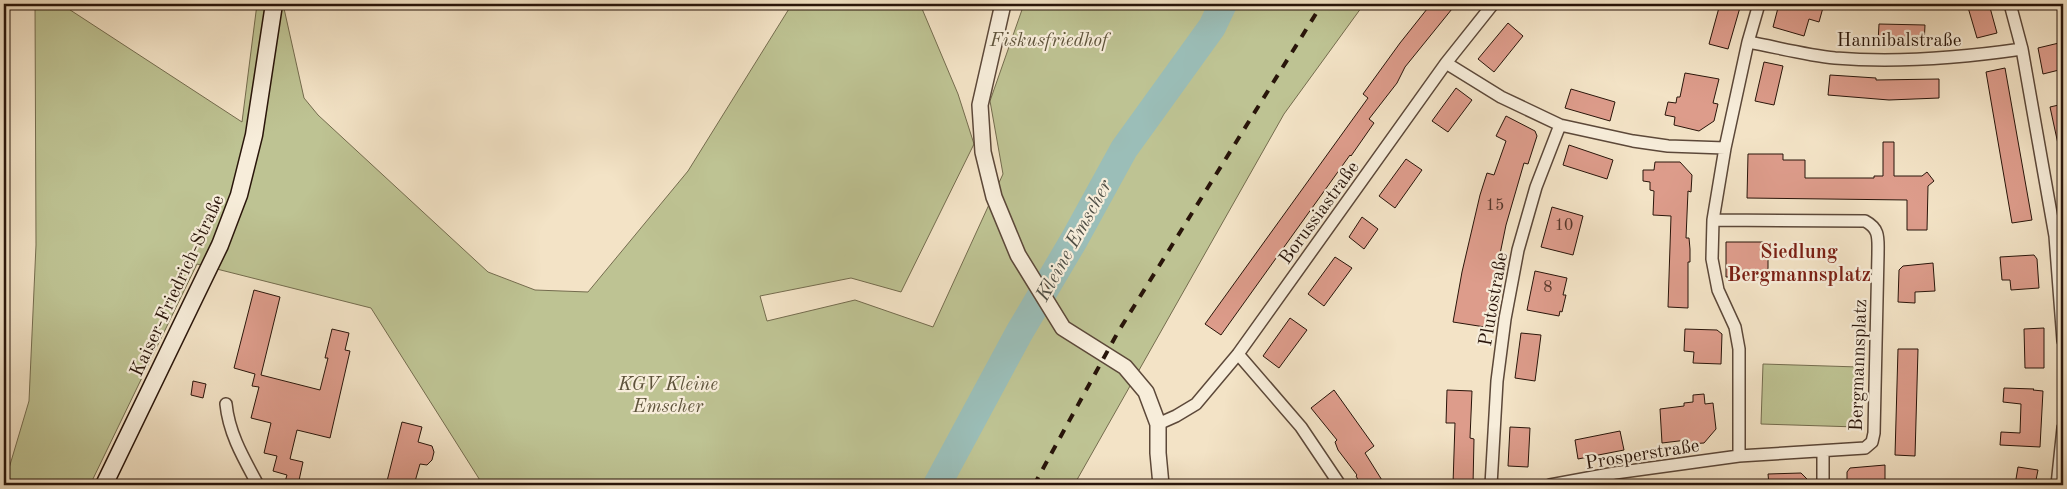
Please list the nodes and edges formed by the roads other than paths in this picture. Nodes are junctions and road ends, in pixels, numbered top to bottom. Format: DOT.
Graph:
graph roads {
  1 [pos="274,4"];
  2 [pos="1003,4"];
  3 [pos="1493,4"];
  4 [pos="1759,4"];
  5 [pos="2010,4"];
  6 [pos="1748,42"];
  7 [pos="2022,48"];
  8 [pos="1446,63"];
  9 [pos="1560,125"];
  10 [pos="1725,148"];
  11 [pos="1713,220"];
  12 [pos="2063,341"];
  13 [pos="1238,354"];
  14 [pos="226,404"];
  15 [pos="1158,424"];
  16 [pos="2063,428"];
  17 [pos="1822,452"];
  18 [pos="1739,456"];
  19 [pos="104,485"];
  20 [pos="258,485"];
  21 [pos="1161,485"];
  22 [pos="1340,485"];
  23 [pos="1491,485"];
  24 [pos="1550,485"];
  25 [pos="1823,485"];
  26 [pos="2057,485"];
  1 -- 19 [label="main road, Kaiser-Friedrich-Straße"];
  2 -- 15 [label="street"];
  3 -- 8 [label="street, Borussiastraße"];
  4 -- 6 [label="street"];
  5 -- 7 [label="street"];
  6 -- 7 [label="street, Hannibalstraße"];
  6 -- 10 [label="street"];
  7 -- 12 [label="street"];
  8 -- 9 [label="street"];
  8 -- 13 [label="street, Borussiastraße"];
  9 -- 10 [label="street"];
  9 -- 23 [label="street, Plutostraße"];
  10 -- 11 [label="street"];
  11 -- 17 [label="street, Bergmannsplatz"];
  11 -- 18 [label="street"];
  13 -- 15 [label="street, Borussiastraße"];
  13 -- 22 [label="street"];
  14 -- 20 [label="street"];
  15 -- 21 [label="street"];
  16 -- 26 [label="street"];
  17 -- 18 [label="street, Bergmannsplatz"];
  17 -- 25 [label="street"];
  18 -- 24 [label="street, Prosperstraße"];
}
